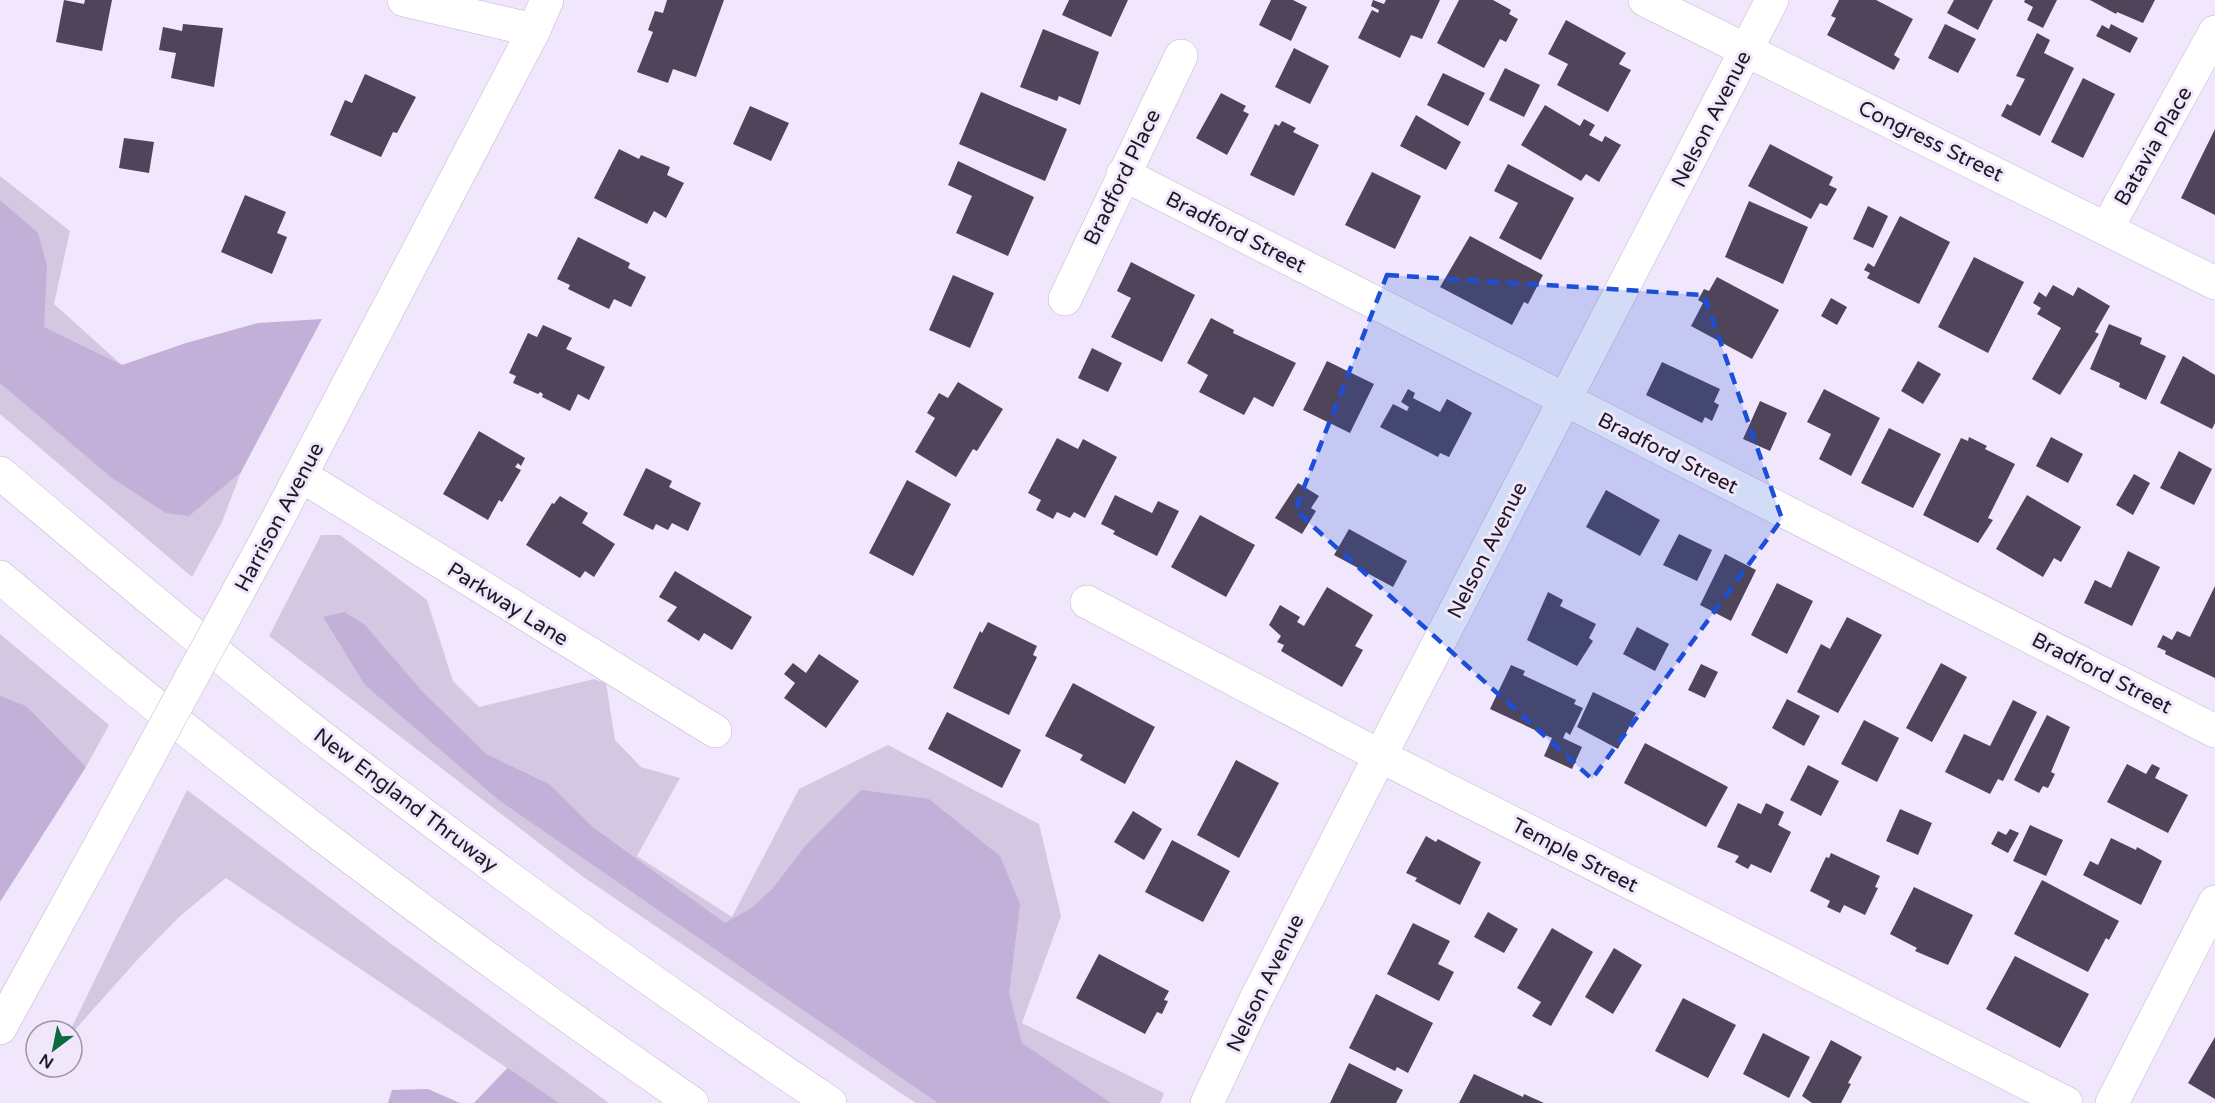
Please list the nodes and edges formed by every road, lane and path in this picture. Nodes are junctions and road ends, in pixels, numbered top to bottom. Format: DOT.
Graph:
graph roads {
  1 [pos="404,0"];
  2 [pos="547,0"];
  3 [pos="1646,0"];
  4 [pos="1772,0"];
  5 [pos="534,30"];
  6 [pos="2215,32"];
  7 [pos="1746,50"];
  8 [pos="1181,56"];
  9 [pos="1123,174"];
  10 [pos="2107,228"];
  11 [pos="2215,283"];
  12 [pos="1065,299"];
  13 [pos="1565,400"];
  14 [pos="0,473"];
  15 [pos="302,476"];
  16 [pos="0,577"];
  17 [pos="1087,602"];
  18 [pos="715,731"];
  19 [pos="2215,731"];
  20 [pos="1380,756"];
  21 [pos="2215,902"];
  22 [pos="0,1028"];
  23 [pos="692,1103"];
  24 [pos="830,1103"];
  25 [pos="1207,1103"];
  26 [pos="2066,1103"];
  27 [pos="2112,1103"];
  1 -- 5 [label="main road"];
  2 -- 5 [label="main road, Harrison Avenue"];
  3 -- 7 [label="main road, Congress Street"];
  4 -- 7 [label="main road, Nelson Avenue"];
  5 -- 15 [label="main road, Harrison Avenue"];
  6 -- 10 [label="main road, Batavia Place"];
  7 -- 10 [label="main road, Congress Street"];
  7 -- 13 [label="main road, Nelson Avenue"];
  8 -- 9 [label="main road, Bradford Place"];
  9 -- 12 [label="main road, Bradford Place"];
  9 -- 13 [label="main road, Bradford Street"];
  10 -- 11 [label="main road, Congress Street"];
  13 -- 19 [label="main road, Bradford Street"];
  13 -- 20 [label="main road, Nelson Avenue"];
  14 -- 24 [label="main road, New England Thruway"];
  15 -- 18 [label="main road, Parkway Lane"];
  15 -- 22 [label="main road, Harrison Avenue, bridge"];
  16 -- 23 [label="main road"];
  17 -- 20 [label="main road, Temple Street"];
  20 -- 25 [label="main road, Nelson Avenue"];
  20 -- 26 [label="main road, Temple Street"];
  21 -- 27 [label="main road"];
}
